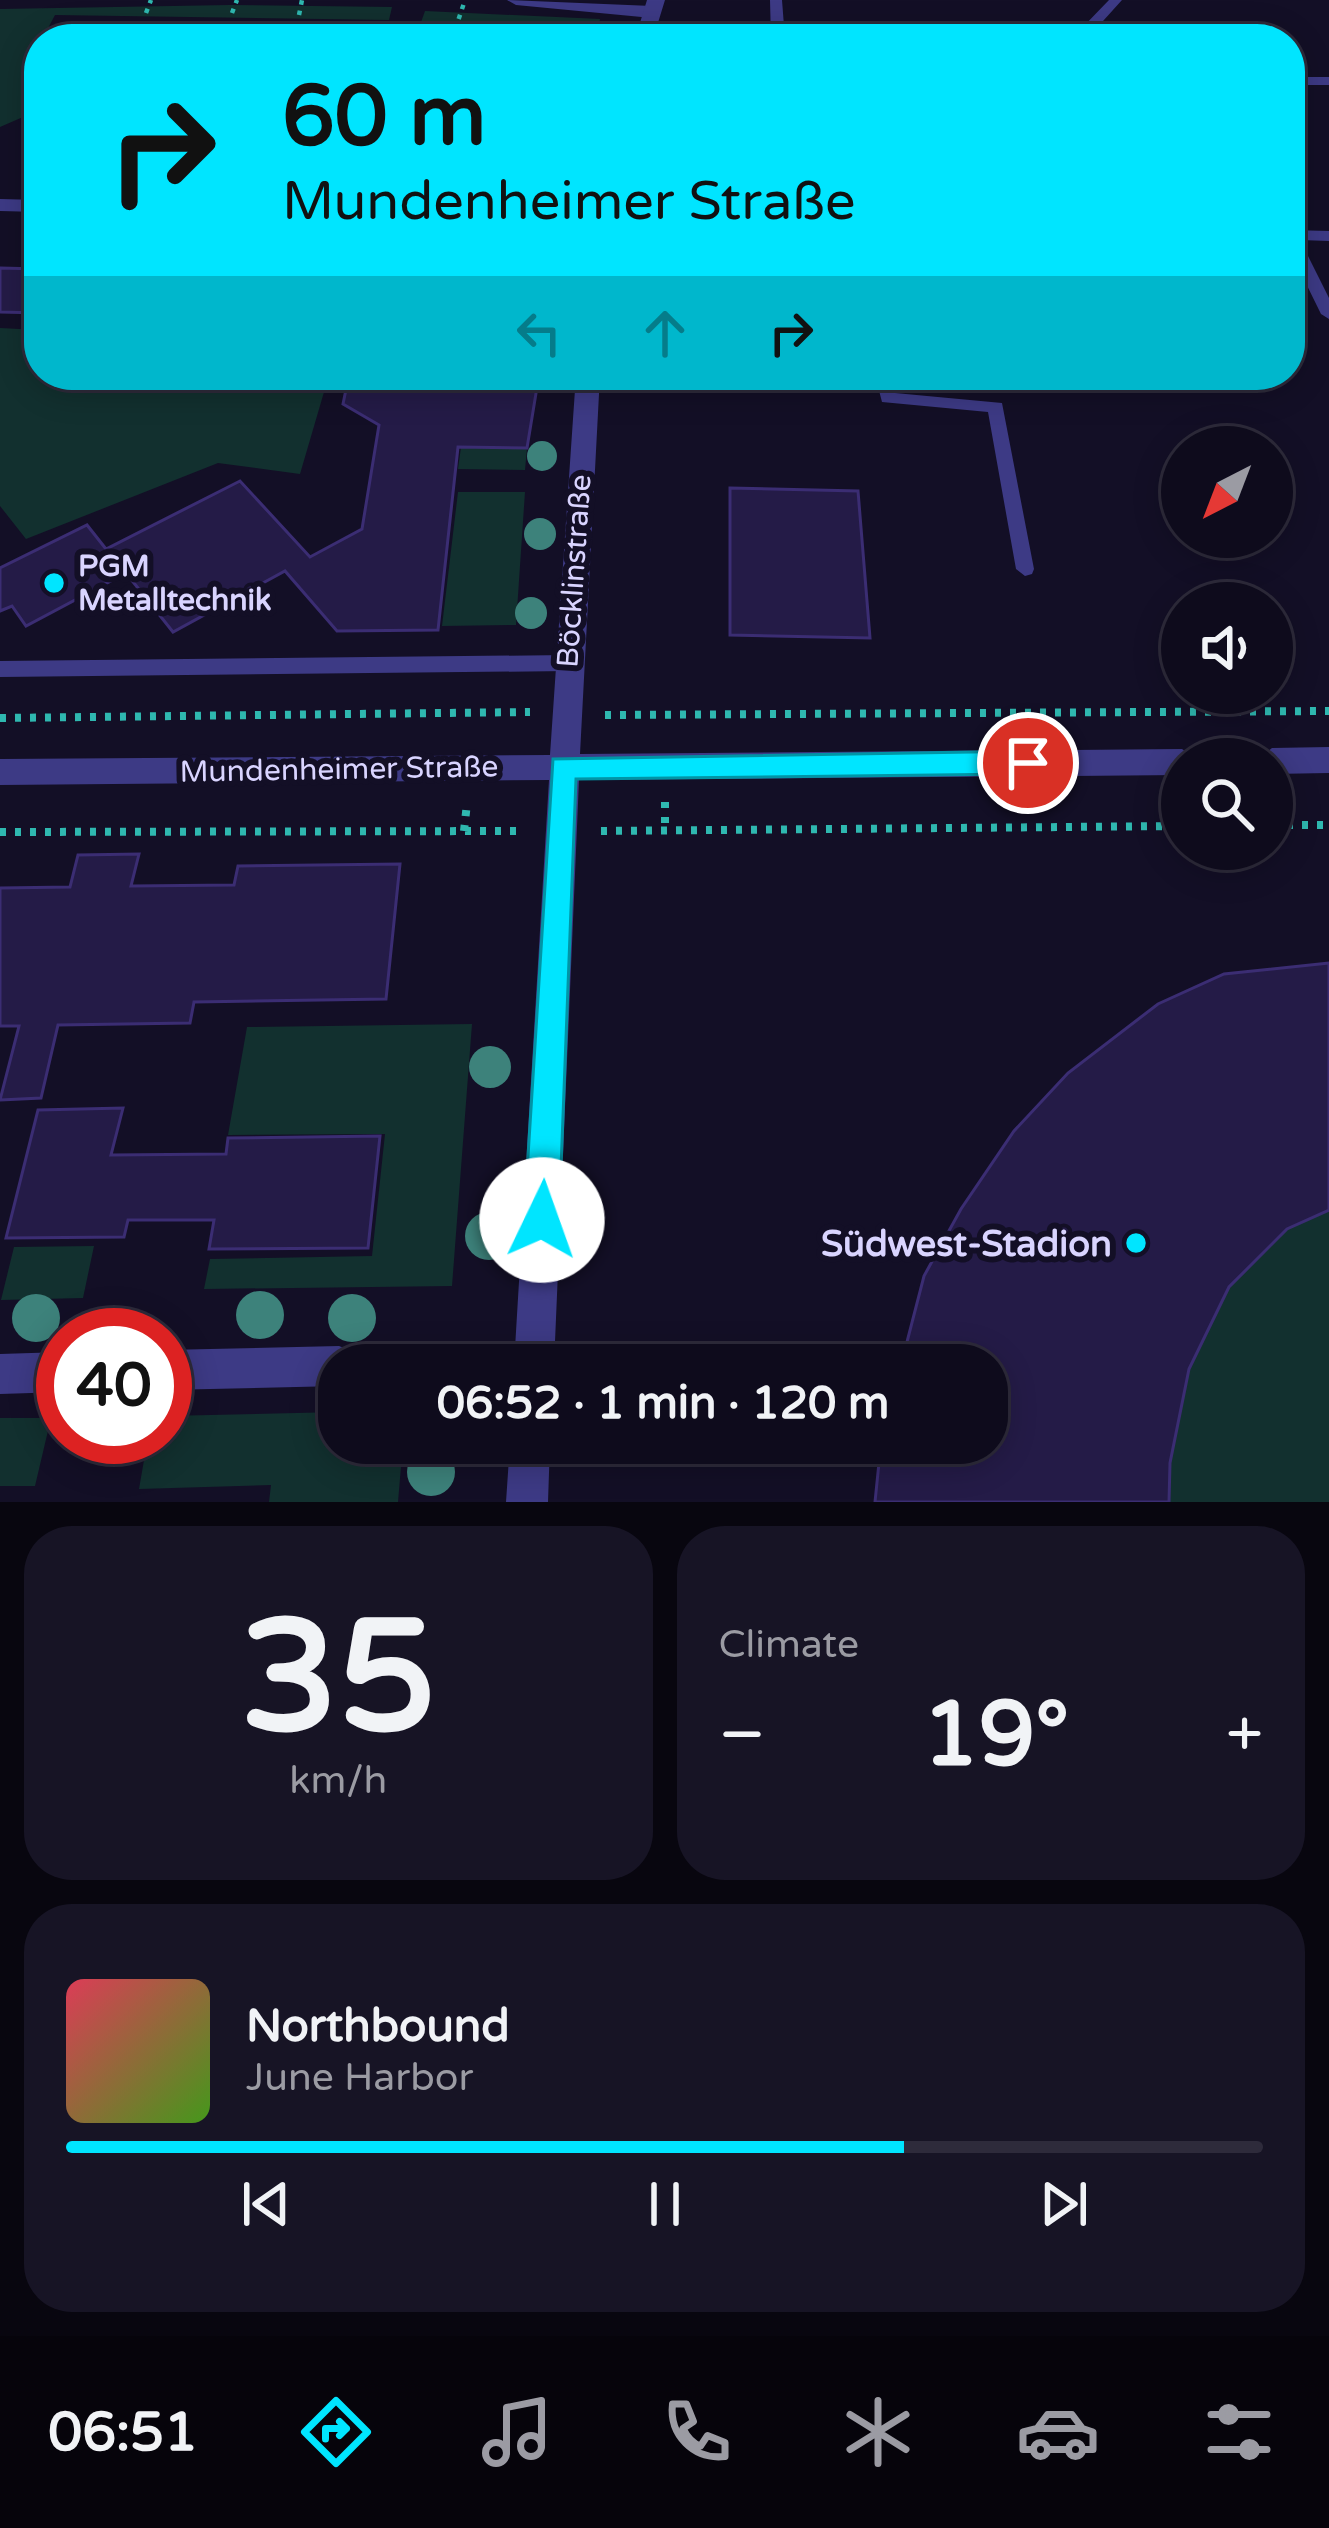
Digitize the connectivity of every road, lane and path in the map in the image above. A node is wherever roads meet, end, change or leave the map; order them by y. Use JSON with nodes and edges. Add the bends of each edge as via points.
{"nodes":[{"id":1,"x":151,"y":0,"type":"edge"},
{"id":2,"x":237,"y":0,"type":"edge"},
{"id":3,"x":302,"y":0,"type":"edge"},
{"id":4,"x":516,"y":0,"type":"edge"},
{"id":5,"x":1116,"y":0,"type":"edge"},
{"id":6,"x":654,"y":6,"type":"edge"},
{"id":7,"x":146,"y":13,"type":"dead end"},
{"id":8,"x":232,"y":13,"type":"dead end"},
{"id":9,"x":299,"y":15,"type":"dead end"},
{"id":10,"x":1093,"y":24,"type":"edge"},
{"id":11,"x":1305,"y":265,"type":"edge"},
{"id":12,"x":1329,"y":314,"type":"edge"},
{"id":13,"x":587,"y":390,"type":"edge"},
{"id":14,"x":886,"y":390,"type":"edge"},
{"id":15,"x":1025,"y":569,"type":"dead end"},
{"id":16,"x":568,"y":664,"type":"junction"},
{"id":17,"x":0,"y":669,"type":"edge"},
{"id":18,"x":1329,"y":711,"type":"edge"},
{"id":19,"x":565,"y":714,"type":"junction"},
{"id":20,"x":0,"y":718,"type":"edge"},
{"id":21,"x":1329,"y":760,"type":"edge"},
{"id":22,"x":1293,"y":761,"type":"edge"},
{"id":23,"x":1161,"y":762,"type":"edge"},
{"id":24,"x":562,"y":767,"type":"junction"},
{"id":25,"x":0,"y":772,"type":"edge"},
{"id":26,"x":1329,"y":825,"type":"edge"},
{"id":27,"x":1293,"y":826,"type":"edge"},
{"id":28,"x":535,"y":1344,"type":"edge"},
{"id":29,"x":318,"y":1366,"type":"edge"},
{"id":30,"x":192,"y":1369,"type":"edge"},
{"id":31,"x":36,"y":1373,"type":"edge"},
{"id":32,"x":0,"y":1374,"type":"edge"},
{"id":33,"x":529,"y":1464,"type":"edge"},
{"id":34,"x":527,"y":1502,"type":"edge"}],
"edges":[{"from":1,"to":7,"type":"path"},
{"from":2,"to":8,"type":"path"},
{"from":3,"to":9,"type":"path"},
{"from":4,"to":6,"type":"street"},
{"from":5,"to":10,"type":"lane"},
{"from":11,"to":12,"type":"lane"},
{"from":13,"to":16,"type":"street","name":"Böcklinstraße"},
{"from":14,"to":15,"type":"lane","via":[[888,398],[996,406]]},
{"from":16,"to":17,"type":"lane"},
{"from":16,"to":19,"type":"street","name":"Böcklinstraße"},
{"from":18,"to":19,"type":"path"},
{"from":19,"to":20,"type":"path"},
{"from":19,"to":24,"type":"street","name":"Böcklinstraße"},
{"from":21,"to":22,"type":"street"},
{"from":23,"to":24,"type":"street","name":"Mundenheimer Straße"},
{"from":24,"to":25,"type":"street","name":"Mundenheimer Straße"},
{"from":24,"to":28,"type":"street","name":"Böcklinstraße"},
{"from":26,"to":27,"type":"path"},
{"from":29,"to":30,"type":"street"},
{"from":31,"to":32,"type":"street"},
{"from":33,"to":34,"type":"street"}]}
